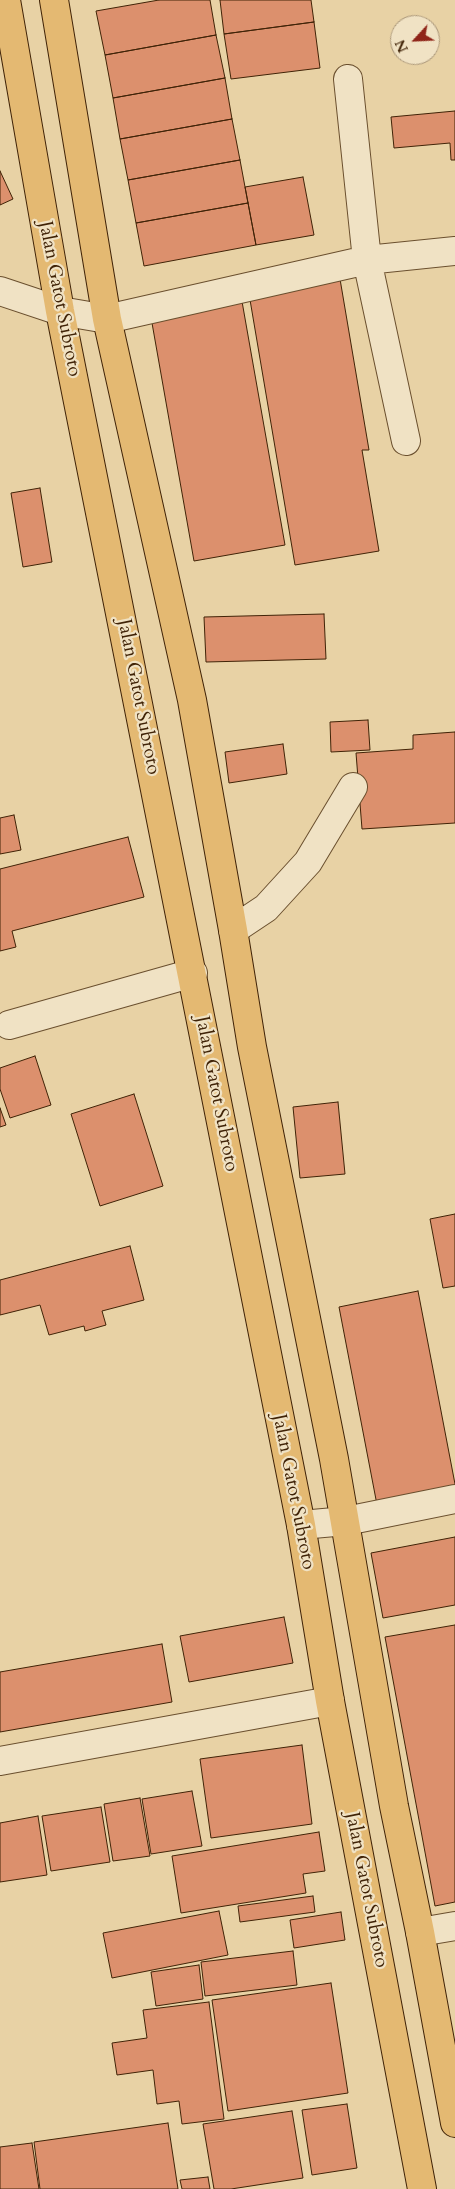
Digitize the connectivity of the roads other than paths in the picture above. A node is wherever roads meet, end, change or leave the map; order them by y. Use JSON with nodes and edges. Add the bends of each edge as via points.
{"nodes":[{"id":1,"x":6,"y":0,"type":"edge"},
{"id":2,"x":54,"y":0,"type":"edge"},
{"id":3,"x":348,"y":79,"type":"dead end"},
{"id":4,"x":455,"y":250,"type":"edge"},
{"id":5,"x":367,"y":260,"type":"junction"},
{"id":6,"x":0,"y":291,"type":"edge"},
{"id":7,"x":60,"y":311,"type":"junction"},
{"id":8,"x":107,"y":319,"type":"junction"},
{"id":9,"x":406,"y":441,"type":"dead end"},
{"id":10,"x":353,"y":786,"type":"dead end"},
{"id":11,"x":233,"y":930,"type":"junction"},
{"id":12,"x":193,"y":973,"type":"junction"},
{"id":13,"x":9,"y":1025,"type":"dead end"},
{"id":14,"x":455,"y":1499,"type":"edge"},
{"id":15,"x":346,"y":1521,"type":"junction"},
{"id":16,"x":301,"y":1525,"type":"junction"},
{"id":17,"x":330,"y":1701,"type":"junction"},
{"id":18,"x":0,"y":1761,"type":"edge"},
{"id":19,"x":455,"y":1926,"type":"edge"},
{"id":20,"x":420,"y":1932,"type":"junction"},
{"id":21,"x":455,"y":2123,"type":"edge"},
{"id":22,"x":422,"y":2189,"type":"edge"}],
"edges":[{"from":1,"to":7,"type":"main road","name":"Jalan Gatot Subroto"},
{"from":2,"to":8,"type":"main road"},
{"from":3,"to":5,"type":"street"},
{"from":4,"to":5,"type":"street"},
{"from":5,"to":8,"type":"street"},
{"from":5,"to":9,"type":"street"},
{"from":6,"to":7,"type":"street"},
{"from":7,"to":8,"type":"street"},
{"from":7,"to":12,"type":"main road","name":"Jalan Gatot Subroto"},
{"from":8,"to":11,"type":"main road","via":[[192,700]]},
{"from":10,"to":11,"type":"street","via":[[308,862],[266,908]]},
{"from":11,"to":15,"type":"main road","via":[[252,1047]]},
{"from":12,"to":13,"type":"street"},
{"from":12,"to":16,"type":"main road","name":"Jalan Gatot Subroto"},
{"from":14,"to":15,"type":"street"},
{"from":15,"to":16,"type":"street"},
{"from":15,"to":20,"type":"main road","via":[[394,1806]]},
{"from":16,"to":17,"type":"main road","name":"Jalan Gatot Subroto"},
{"from":17,"to":18,"type":"street"},
{"from":17,"to":22,"type":"main road","name":"Jalan Gatot Subroto"},
{"from":19,"to":20,"type":"street"},
{"from":20,"to":21,"type":"main road"}]}
